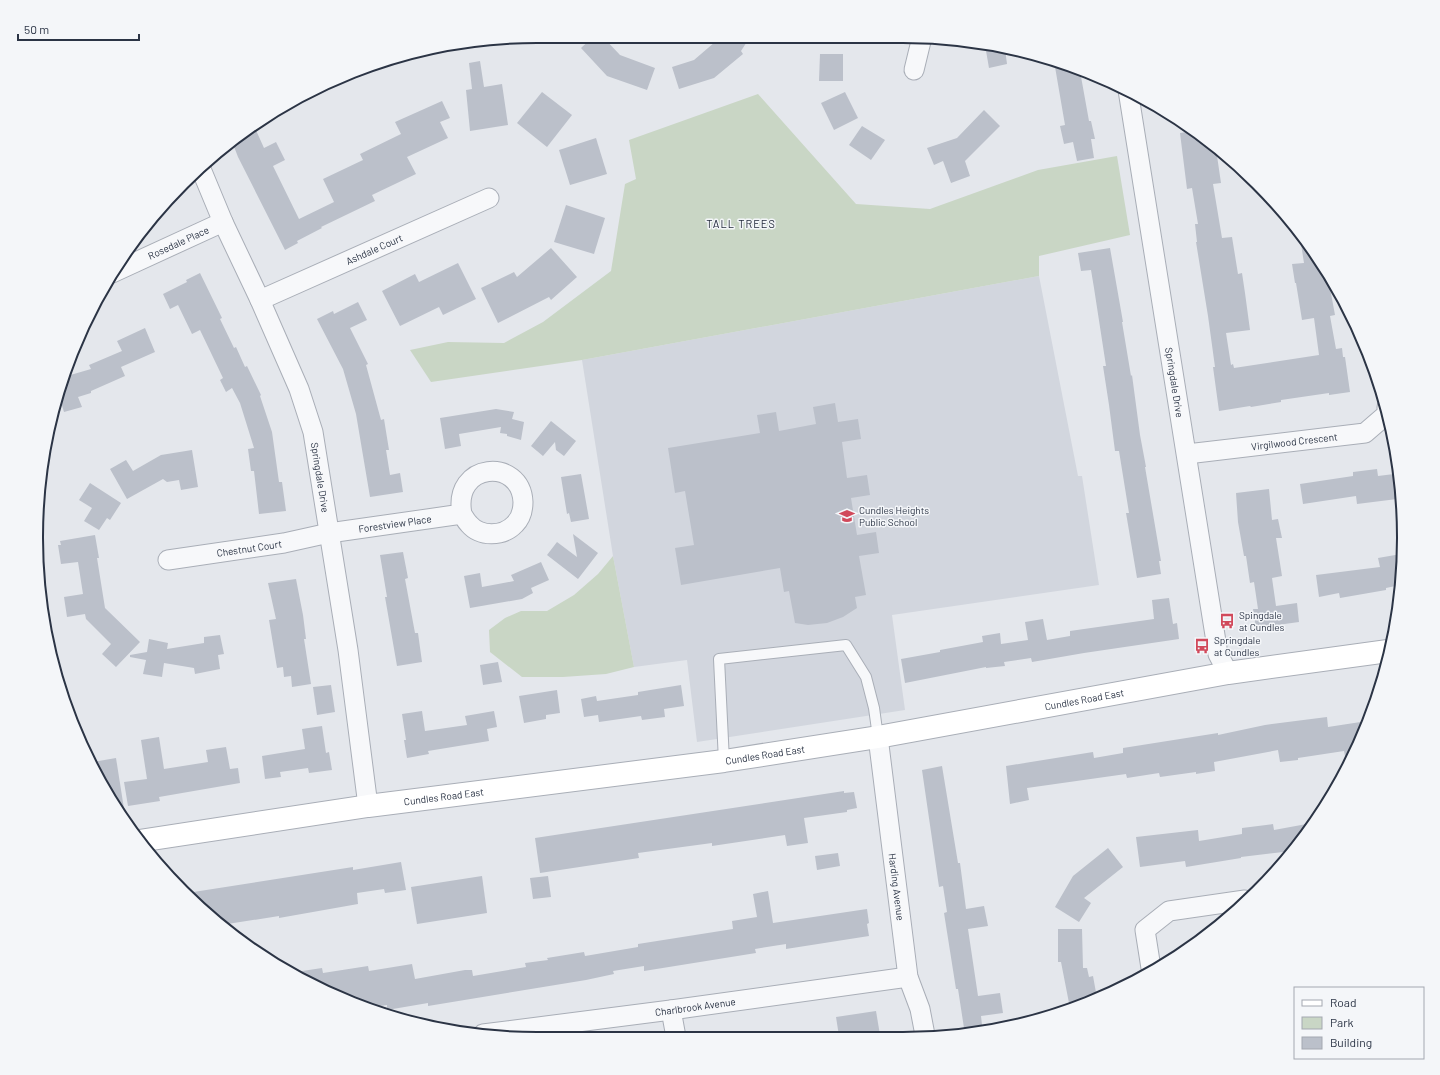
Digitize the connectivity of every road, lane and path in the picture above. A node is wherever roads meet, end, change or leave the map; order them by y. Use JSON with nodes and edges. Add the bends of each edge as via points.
{"nodes":[{"id":1,"x":920,"y":44,"type":"edge"},
{"id":2,"x":914,"y":70,"type":"dead end"},
{"id":3,"x":1129,"y":98,"type":"edge"},
{"id":4,"x":203,"y":174,"type":"edge"},
{"id":5,"x":488,"y":198,"type":"dead end"},
{"id":6,"x":223,"y":222,"type":"junction"},
{"id":7,"x":123,"y":268,"type":"edge"},
{"id":8,"x":260,"y":300,"type":"junction"},
{"id":9,"x":1382,"y":418,"type":"edge"},
{"id":10,"x":1187,"y":454,"type":"junction"},
{"id":11,"x":462,"y":514,"type":"dead end"},
{"id":12,"x":328,"y":533,"type":"junction"},
{"id":13,"x":168,"y":560,"type":"dead end"},
{"id":14,"x":1383,"y":652,"type":"edge"},
{"id":15,"x":1228,"y":673,"type":"junction"},
{"id":16,"x":878,"y":737,"type":"junction"},
{"id":17,"x":724,"y":761,"type":"junction"},
{"id":18,"x":368,"y":806,"type":"junction"},
{"id":19,"x":146,"y":840,"type":"edge"},
{"id":20,"x":1237,"y":901,"type":"edge"},
{"id":21,"x":1151,"y":966,"type":"edge"},
{"id":22,"x":908,"y":977,"type":"junction"},
{"id":23,"x":671,"y":1010,"type":"junction"},
{"id":24,"x":506,"y":1031,"type":"edge"},
{"id":25,"x":925,"y":1031,"type":"edge"},
{"id":26,"x":675,"y":1032,"type":"edge"}],
"edges":[{"from":1,"to":2,"type":"street"},
{"from":3,"to":10,"type":"street","name":"Springdale Drive"},
{"from":4,"to":6,"type":"street","name":"Springdale Drive"},
{"from":5,"to":8,"type":"street","name":"Ashdale Court"},
{"from":6,"to":7,"type":"street","name":"Rosedale Place"},
{"from":6,"to":8,"type":"street","name":"Springdale Drive"},
{"from":8,"to":12,"type":"street","name":"Springdale Drive","via":[[308,413]]},
{"from":9,"to":10,"type":"street","name":"Virgilwood Crescent","via":[[1365,433]]},
{"from":10,"to":15,"type":"street","name":"Springdale Drive","via":[[1218,654]]},
{"from":11,"to":12,"type":"street","name":"Forestview Place"},
{"from":12,"to":13,"type":"street","name":"Chestnut Court","via":[[284,543]]},
{"from":12,"to":18,"type":"street","name":"Springdale Drive","via":[[348,650]]},
{"from":14,"to":15,"type":"main road","name":"Cundles Road East"},
{"from":15,"to":16,"type":"main road","name":"Cundles Road East"},
{"from":16,"to":17,"type":"main road","name":"Cundles Road East"},
{"from":16,"to":17,"type":"lane","via":[[866,677],[846,645],[719,659]]},
{"from":16,"to":22,"type":"street","name":"Harding Avenue"},
{"from":17,"to":18,"type":"main road","name":"Cundles Road East"},
{"from":18,"to":19,"type":"main road","name":"Cundles Road East"},
{"from":20,"to":21,"type":"street","via":[[1169,911],[1145,930]]},
{"from":22,"to":23,"type":"street","name":"Charlbrook Avenue"},
{"from":22,"to":25,"type":"street","name":"Harding Avenue"},
{"from":23,"to":24,"type":"street","name":"Charlbrook Avenue"},
{"from":23,"to":26,"type":"street"}]}
